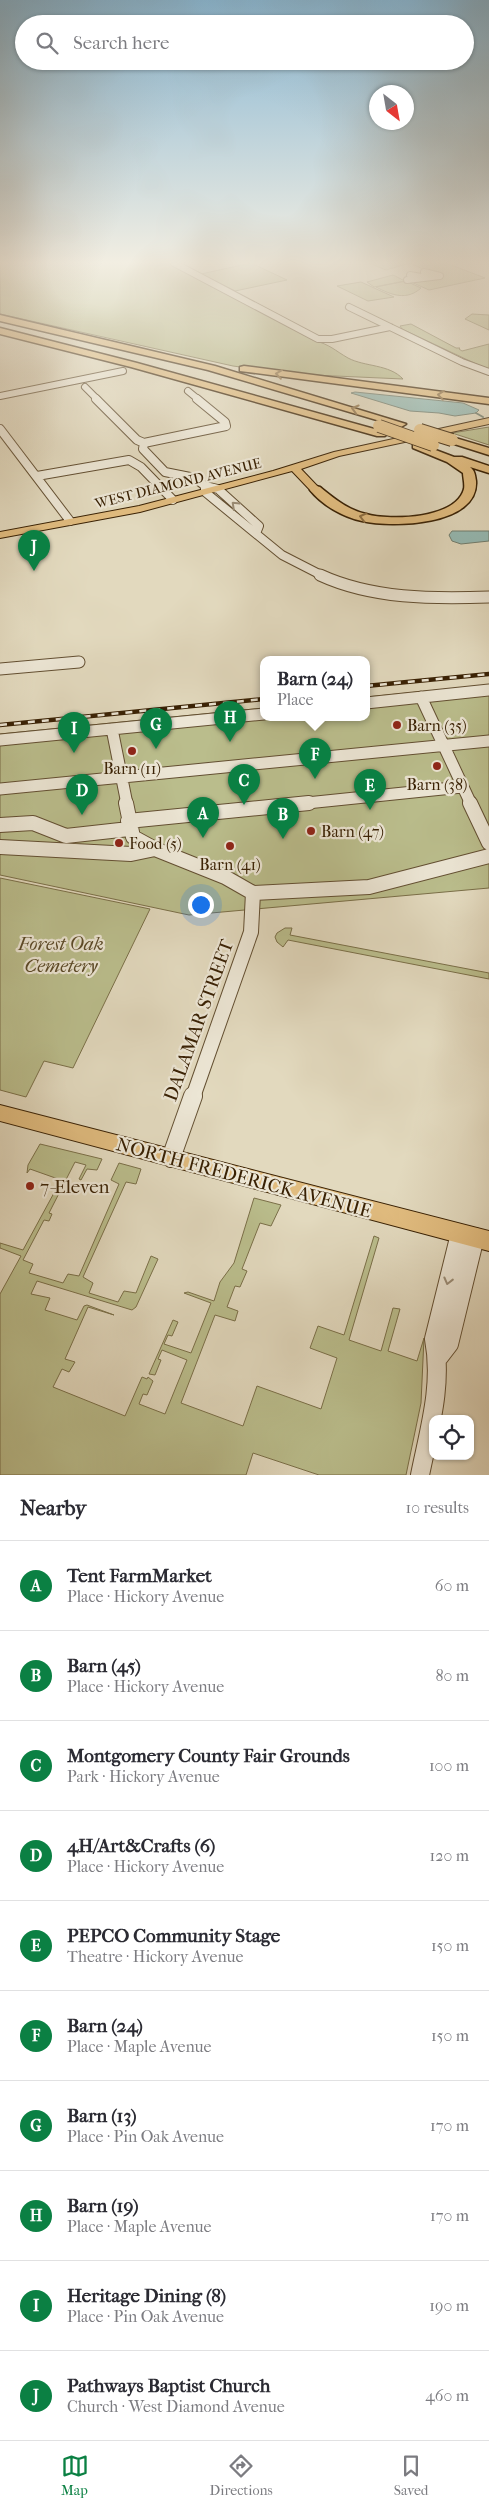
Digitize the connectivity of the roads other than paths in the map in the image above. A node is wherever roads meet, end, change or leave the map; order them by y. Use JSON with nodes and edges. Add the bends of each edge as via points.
{"nodes":[{"id":1,"x":3,"y":332,"type":"edge"},
{"id":2,"x":25,"y":332,"type":"edge"},
{"id":3,"x":59,"y":332,"type":"edge"},
{"id":4,"x":305,"y":332,"type":"edge"},
{"id":5,"x":368,"y":332,"type":"edge"},
{"id":6,"x":400,"y":332,"type":"edge"},
{"id":7,"x":99,"y":349,"type":"junction"},
{"id":8,"x":165,"y":357,"type":"junction"},
{"id":9,"x":123,"y":371,"type":"dead end"},
{"id":10,"x":489,"y":372,"type":"edge"},
{"id":11,"x":85,"y":387,"type":"dead end"},
{"id":12,"x":188,"y":391,"type":"dead end"},
{"id":13,"x":0,"y":396,"type":"edge"},
{"id":14,"x":489,"y":401,"type":"edge"},
{"id":15,"x":298,"y":411,"type":"junction"},
{"id":16,"x":489,"y":421,"type":"edge"},
{"id":17,"x":0,"y":429,"type":"edge"},
{"id":18,"x":380,"y":430,"type":"junction"},
{"id":19,"x":4,"y":439,"type":"edge"},
{"id":20,"x":144,"y":443,"type":"junction"},
{"id":21,"x":414,"y":445,"type":"junction"},
{"id":22,"x":433,"y":445,"type":"joint"},
{"id":23,"x":489,"y":452,"type":"edge"},
{"id":24,"x":489,"y":464,"type":"edge"},
{"id":25,"x":292,"y":467,"type":"junction"},
{"id":26,"x":489,"y":470,"type":"edge"},
{"id":27,"x":37,"y":476,"type":"junction"},
{"id":28,"x":205,"y":489,"type":"junction"},
{"id":29,"x":218,"y":489,"type":"junction"},
{"id":30,"x":316,"y":490,"type":"joint"},
{"id":31,"x":170,"y":498,"type":"junction"},
{"id":32,"x":70,"y":521,"type":"junction"},
{"id":33,"x":257,"y":531,"type":"junction"},
{"id":34,"x":0,"y":535,"type":"edge"},
{"id":35,"x":489,"y":597,"type":"edge"},
{"id":36,"x":80,"y":662,"type":"dead end"},
{"id":37,"x":0,"y":669,"type":"edge"},
{"id":38,"x":489,"y":690,"type":"edge"},
{"id":39,"x":420,"y":697,"type":"junction"},
{"id":40,"x":370,"y":703,"type":"edge"},
{"id":41,"x":260,"y":714,"type":"edge"},
{"id":42,"x":112,"y":729,"type":"junction"},
{"id":43,"x":0,"y":740,"type":"edge"},
{"id":44,"x":489,"y":741,"type":"edge"},
{"id":45,"x":443,"y":745,"type":"junction"},
{"id":46,"x":120,"y":777,"type":"junction"},
{"id":47,"x":462,"y":787,"type":"junction"},
{"id":48,"x":0,"y":789,"type":"edge"},
{"id":49,"x":129,"y":825,"type":"junction"},
{"id":50,"x":0,"y":826,"type":"edge"},
{"id":51,"x":489,"y":843,"type":"edge"},
{"id":52,"x":0,"y":847,"type":"edge"},
{"id":53,"x":155,"y":849,"type":"junction"},
{"id":54,"x":489,"y":856,"type":"edge"},
{"id":55,"x":253,"y":894,"type":"junction"},
{"id":56,"x":0,"y":1113,"type":"edge"},
{"id":57,"x":171,"y":1158,"type":"junction"},
{"id":58,"x":475,"y":1237,"type":"edge"},
{"id":59,"x":420,"y":1475,"type":"edge"}],
"edges":[{"from":1,"to":15,"type":"highway"},
{"from":2,"to":7,"type":"highway"},
{"from":3,"to":8,"type":"highway"},
{"from":4,"to":5,"type":"street","via":[[318,339],[332,340]]},
{"from":6,"to":10,"type":"street"},
{"from":7,"to":15,"type":"highway"},
{"from":7,"to":18,"type":"highway","via":[[197,374]]},
{"from":14,"to":8,"type":"highway","one_way":true},
{"from":23,"to":8,"type":"highway","one_way":true,"bridge":true},
{"from":9,"to":13,"type":"street"},
{"from":11,"to":20,"type":"street","name":"WEST DIAMOND AVENUE","via":[[137,440]]},
{"from":12,"to":20,"type":"street","via":[[226,426]]},
{"from":15,"to":18,"type":"highway"},
{"from":16,"to":25,"type":"main road","name":"WEST DIAMOND AVENUE"},
{"from":17,"to":19,"type":"street"},
{"from":18,"to":21,"type":"highway"},
{"from":18,"to":22,"type":"highway","bridge":true},
{"from":19,"to":27,"type":"street"},
{"from":20,"to":28,"type":"street","name":"WEST DIAMOND AVENUE","via":[[145,452],[163,471],[195,478]]},
{"from":21,"to":26,"type":"highway"},
{"from":21,"to":30,"type":"highway","one_way":true,"via":[[448,459],[468,472],[478,490],[470,506],[438,519],[391,522],[346,512],[325,500]]},
{"from":22,"to":24,"type":"highway"},
{"from":25,"to":28,"type":"main road","name":"WEST DIAMOND AVENUE","via":[[270,469]]},
{"from":25,"to":29,"type":"main road","name":"WEST DIAMOND AVENUE"},
{"from":25,"to":30,"type":"main road"},
{"from":27,"to":31,"type":"street","via":[[125,460],[137,464]]},
{"from":27,"to":32,"type":"street"},
{"from":28,"to":29,"type":"main road","name":"WEST DIAMOND AVENUE"},
{"from":28,"to":31,"type":"main road","name":"WEST DIAMOND AVENUE"},
{"from":28,"to":33,"type":"street","via":[[249,529]]},
{"from":33,"to":29,"type":"street","one_way":true,"via":[[259,526]]},
{"from":31,"to":32,"type":"main road","name":"WEST DIAMOND AVENUE","via":[[84,521]]},
{"from":32,"to":34,"type":"main road","name":"WEST DIAMOND AVENUE"},
{"from":33,"to":35,"type":"street","via":[[291,560],[354,586],[405,596]]},
{"from":36,"to":37,"type":"street"},
{"from":38,"to":39,"type":"street"},
{"from":39,"to":40,"type":"street"},
{"from":39,"to":45,"type":"street"},
{"from":41,"to":42,"type":"street"},
{"from":42,"to":43,"type":"street"},
{"from":42,"to":46,"type":"street"},
{"from":44,"to":45,"type":"street"},
{"from":45,"to":46,"type":"street"},
{"from":45,"to":47,"type":"street"},
{"from":46,"to":48,"type":"street"},
{"from":46,"to":49,"type":"street"},
{"from":47,"to":49,"type":"street"},
{"from":47,"to":51,"type":"street"},
{"from":49,"to":50,"type":"street","via":[[66,836],[33,824]]},
{"from":49,"to":53,"type":"street","via":[[136,840]]},
{"from":52,"to":53,"type":"street","via":[[132,854]]},
{"from":53,"to":55,"type":"street","via":[[225,876]]},
{"from":54,"to":55,"type":"street","via":[[369,886]]},
{"from":55,"to":57,"type":"street","name":"DALAMAR STREET","via":[[252,932]]},
{"from":56,"to":57,"type":"main road","name":"NORTH FREDERICK AVENUE"},
{"from":57,"to":58,"type":"main road","name":"NORTH FREDERICK AVENUE"},
{"from":58,"to":59,"type":"street","via":[[449,1344],[439,1356]]}]}
